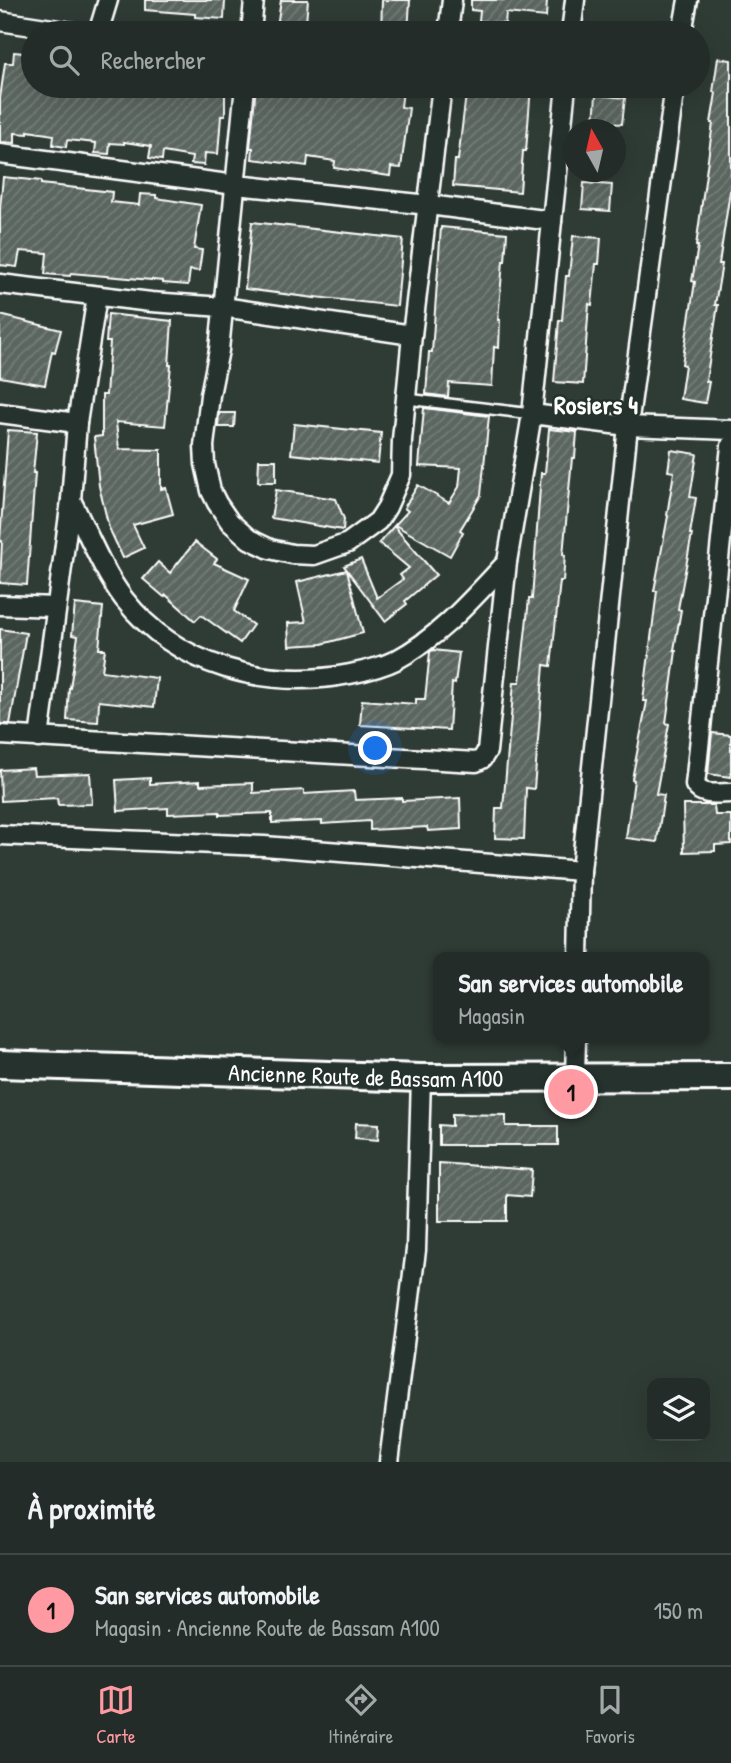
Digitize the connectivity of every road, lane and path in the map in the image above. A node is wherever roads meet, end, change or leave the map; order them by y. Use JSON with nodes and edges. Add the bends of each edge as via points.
{"nodes":[{"id":1,"x":108,"y":0,"type":"edge"},
{"id":2,"x":254,"y":0,"type":"edge"},
{"id":3,"x":452,"y":0,"type":"edge"},
{"id":4,"x":576,"y":0,"type":"edge"},
{"id":5,"x":688,"y":0,"type":"edge"},
{"id":6,"x":0,"y":21,"type":"edge"},
{"id":7,"x":102,"y":21,"type":"edge"},
{"id":8,"x":252,"y":21,"type":"edge"},
{"id":9,"x":449,"y":21,"type":"edge"},
{"id":10,"x":573,"y":21,"type":"edge"},
{"id":11,"x":684,"y":21,"type":"edge"},
{"id":12,"x":21,"y":24,"type":"edge"},
{"id":13,"x":244,"y":98,"type":"edge"},
{"id":14,"x":441,"y":98,"type":"edge"},
{"id":15,"x":565,"y":98,"type":"edge"},
{"id":16,"x":673,"y":98,"type":"edge"},
{"id":17,"x":0,"y":154,"type":"edge"},
{"id":18,"x":236,"y":185,"type":"junction"},
{"id":19,"x":429,"y":205,"type":"junction"},
{"id":20,"x":552,"y":221,"type":"junction"},
{"id":21,"x":0,"y":284,"type":"edge"},
{"id":22,"x":97,"y":296,"type":"junction"},
{"id":23,"x":223,"y":307,"type":"junction"},
{"id":24,"x":412,"y":334,"type":"junction"},
{"id":25,"x":407,"y":399,"type":"junction"},
{"id":26,"x":0,"y":413,"type":"edge"},
{"id":27,"x":532,"y":414,"type":"junction"},
{"id":28,"x":77,"y":423,"type":"junction"},
{"id":29,"x":628,"y":426,"type":"junction"},
{"id":30,"x":731,"y":430,"type":"edge"},
{"id":31,"x":731,"y":446,"type":"edge"},
{"id":32,"x":71,"y":500,"type":"junction"},
{"id":33,"x":508,"y":562,"type":"junction"},
{"id":34,"x":0,"y":605,"type":"edge"},
{"id":35,"x":56,"y":607,"type":"junction"},
{"id":36,"x":0,"y":735,"type":"edge"},
{"id":37,"x":39,"y":737,"type":"junction"},
{"id":38,"x":731,"y":793,"type":"edge"},
{"id":39,"x":0,"y":835,"type":"edge"},
{"id":40,"x":581,"y":871,"type":"junction"},
{"id":41,"x":579,"y":952,"type":"edge"},
{"id":42,"x":576,"y":1043,"type":"edge"},
{"id":43,"x":0,"y":1064,"type":"edge"},
{"id":44,"x":731,"y":1077,"type":"edge"},
{"id":45,"x":421,"y":1078,"type":"junction"},
{"id":46,"x":575,"y":1078,"type":"junction"},
{"id":47,"x":389,"y":1462,"type":"edge"}],
"edges":[{"from":1,"to":7,"type":"street"},
{"from":2,"to":8,"type":"street"},
{"from":3,"to":9,"type":"street"},
{"from":4,"to":10,"type":"street"},
{"from":5,"to":11,"type":"street"},
{"from":6,"to":12,"type":"street"},
{"from":13,"to":18,"type":"street"},
{"from":14,"to":19,"type":"street"},
{"from":15,"to":20,"type":"street"},
{"from":16,"to":29,"type":"street"},
{"from":17,"to":18,"type":"street"},
{"from":18,"to":19,"type":"street"},
{"from":18,"to":23,"type":"street"},
{"from":19,"to":20,"type":"street"},
{"from":19,"to":24,"type":"street"},
{"from":20,"to":27,"type":"street"},
{"from":21,"to":22,"type":"street"},
{"from":22,"to":23,"type":"street"},
{"from":22,"to":28,"type":"street"},
{"from":23,"to":24,"type":"street"},
{"from":23,"to":25,"type":"street","via":[[205,464],[217,503],[248,539],[270,549],[314,555],[348,543],[378,521],[401,475]]},
{"from":24,"to":25,"type":"street"},
{"from":25,"to":27,"type":"lane"},
{"from":26,"to":28,"type":"street"},
{"from":27,"to":29,"type":"street"},
{"from":27,"to":33,"type":"street"},
{"from":28,"to":32,"type":"street"},
{"from":29,"to":30,"type":"street"},
{"from":29,"to":40,"type":"street"},
{"from":31,"to":38,"type":"street","via":[[695,785],[704,793]]},
{"from":32,"to":33,"type":"street","via":[[110,576],[137,614],[185,652],[220,667],[274,678],[331,678],[394,661],[445,626]]},
{"from":32,"to":35,"type":"street"},
{"from":33,"to":37,"type":"street","via":[[487,751],[476,762]]},
{"from":34,"to":35,"type":"street"},
{"from":35,"to":37,"type":"street"},
{"from":36,"to":37,"type":"street"},
{"from":39,"to":40,"type":"street","via":[[264,846]]},
{"from":40,"to":41,"type":"street"},
{"from":42,"to":46,"type":"street"},
{"from":43,"to":45,"type":"main road","name":"Ancienne Route de Bassam A100"},
{"from":44,"to":46,"type":"main road","name":"Ancienne Route de Bassam A100"},
{"from":45,"to":46,"type":"main road","name":"Ancienne Route de Bassam A100"},
{"from":45,"to":47,"type":"street","via":[[416,1250]]}]}
